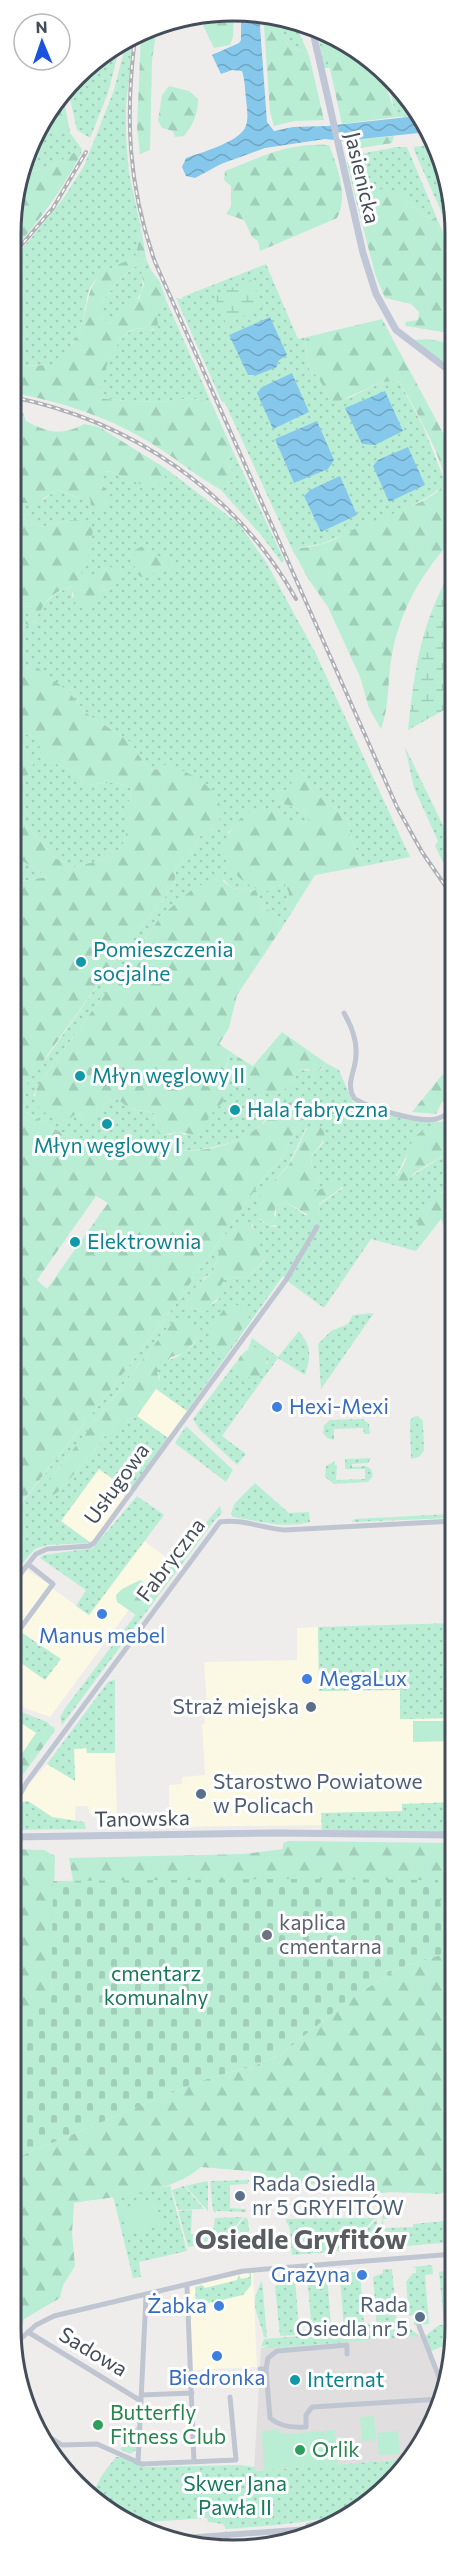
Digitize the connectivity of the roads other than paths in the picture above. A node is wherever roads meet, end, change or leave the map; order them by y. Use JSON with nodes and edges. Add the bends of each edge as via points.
{"nodes":[{"id":1,"x":314,"y":37,"type":"edge"},
{"id":2,"x":445,"y":367,"type":"edge"},
{"id":3,"x":344,"y":1013,"type":"dead end"},
{"id":4,"x":445,"y":1113,"type":"edge"},
{"id":5,"x":316,"y":1227,"type":"dead end"},
{"id":6,"x":445,"y":1521,"type":"edge"},
{"id":7,"x":28,"y":1564,"type":"junction"},
{"id":8,"x":21,"y":1573,"type":"edge"},
{"id":9,"x":21,"y":1627,"type":"edge"},
{"id":10,"x":21,"y":1792,"type":"edge"},
{"id":11,"x":445,"y":1835,"type":"edge"},
{"id":12,"x":21,"y":1837,"type":"edge"},
{"id":13,"x":445,"y":2255,"type":"edge"},
{"id":14,"x":187,"y":2286,"type":"junction"},
{"id":15,"x":146,"y":2296,"type":"junction"},
{"id":16,"x":419,"y":2326,"type":"dead end"},
{"id":17,"x":28,"y":2332,"type":"junction"},
{"id":18,"x":21,"y":2338,"type":"edge"},
{"id":19,"x":347,"y":2354,"type":"dead end"},
{"id":20,"x":439,"y":2378,"type":"edge"},
{"id":21,"x":192,"y":2393,"type":"junction"},
{"id":22,"x":231,"y":2397,"type":"dead end"},
{"id":23,"x":141,"y":2398,"type":"junction"},
{"id":24,"x":433,"y":2398,"type":"edge"},
{"id":25,"x":52,"y":2439,"type":"edge"},
{"id":26,"x":194,"y":2462,"type":"junction"},
{"id":27,"x":138,"y":2463,"type":"junction"},
{"id":28,"x":312,"y":2525,"type":"edge"},
{"id":29,"x":300,"y":2529,"type":"edge"},
{"id":30,"x":286,"y":2530,"type":"junction"},
{"id":31,"x":226,"y":2534,"type":"junction"},
{"id":32,"x":196,"y":2537,"type":"edge"},
{"id":33,"x":227,"y":2540,"type":"edge"}],
"edges":[{"from":1,"to":2,"type":"main road","name":"Jasienicka","via":[[367,269],[380,303],[396,330]]},
{"from":3,"to":4,"type":"street","via":[[357,1052],[350,1084],[354,1098],[426,1120]]},
{"from":5,"to":7,"type":"street","name":"Usługowa","via":[[286,1280],[94,1542],[89,1546],[42,1551]]},
{"from":6,"to":10,"type":"street","name":"Fabryczna","via":[[285,1530],[220,1522]]},
{"from":7,"to":8,"type":"street","name":"Usługowa"},
{"from":7,"to":9,"type":"street","via":[[53,1584]]},
{"from":11,"to":12,"type":"main road","name":"Tanowska"},
{"from":13,"to":14,"type":"street","via":[[255,2270]]},
{"from":14,"to":15,"type":"street"},
{"from":14,"to":21,"type":"street"},
{"from":15,"to":17,"type":"street","via":[[54,2316]]},
{"from":15,"to":23,"type":"street"},
{"from":16,"to":20,"type":"street"},
{"from":17,"to":18,"type":"street"},
{"from":17,"to":23,"type":"street","name":"Sadowa"},
{"from":19,"to":24,"type":"street","via":[[347,2345],[269,2355],[263,2369],[272,2421],[292,2428],[306,2427],[306,2415],[312,2407]]},
{"from":21,"to":23,"type":"street"},
{"from":21,"to":26,"type":"street"},
{"from":22,"to":26,"type":"street","via":[[236,2460]]},
{"from":23,"to":27,"type":"street"},
{"from":25,"to":27,"type":"street","via":[[62,2445],[97,2444]]},
{"from":26,"to":27,"type":"street"},
{"from":28,"to":30,"type":"street"},
{"from":29,"to":30,"type":"street"},
{"from":30,"to":31,"type":"street"},
{"from":31,"to":32,"type":"street"},
{"from":31,"to":33,"type":"street"}]}
